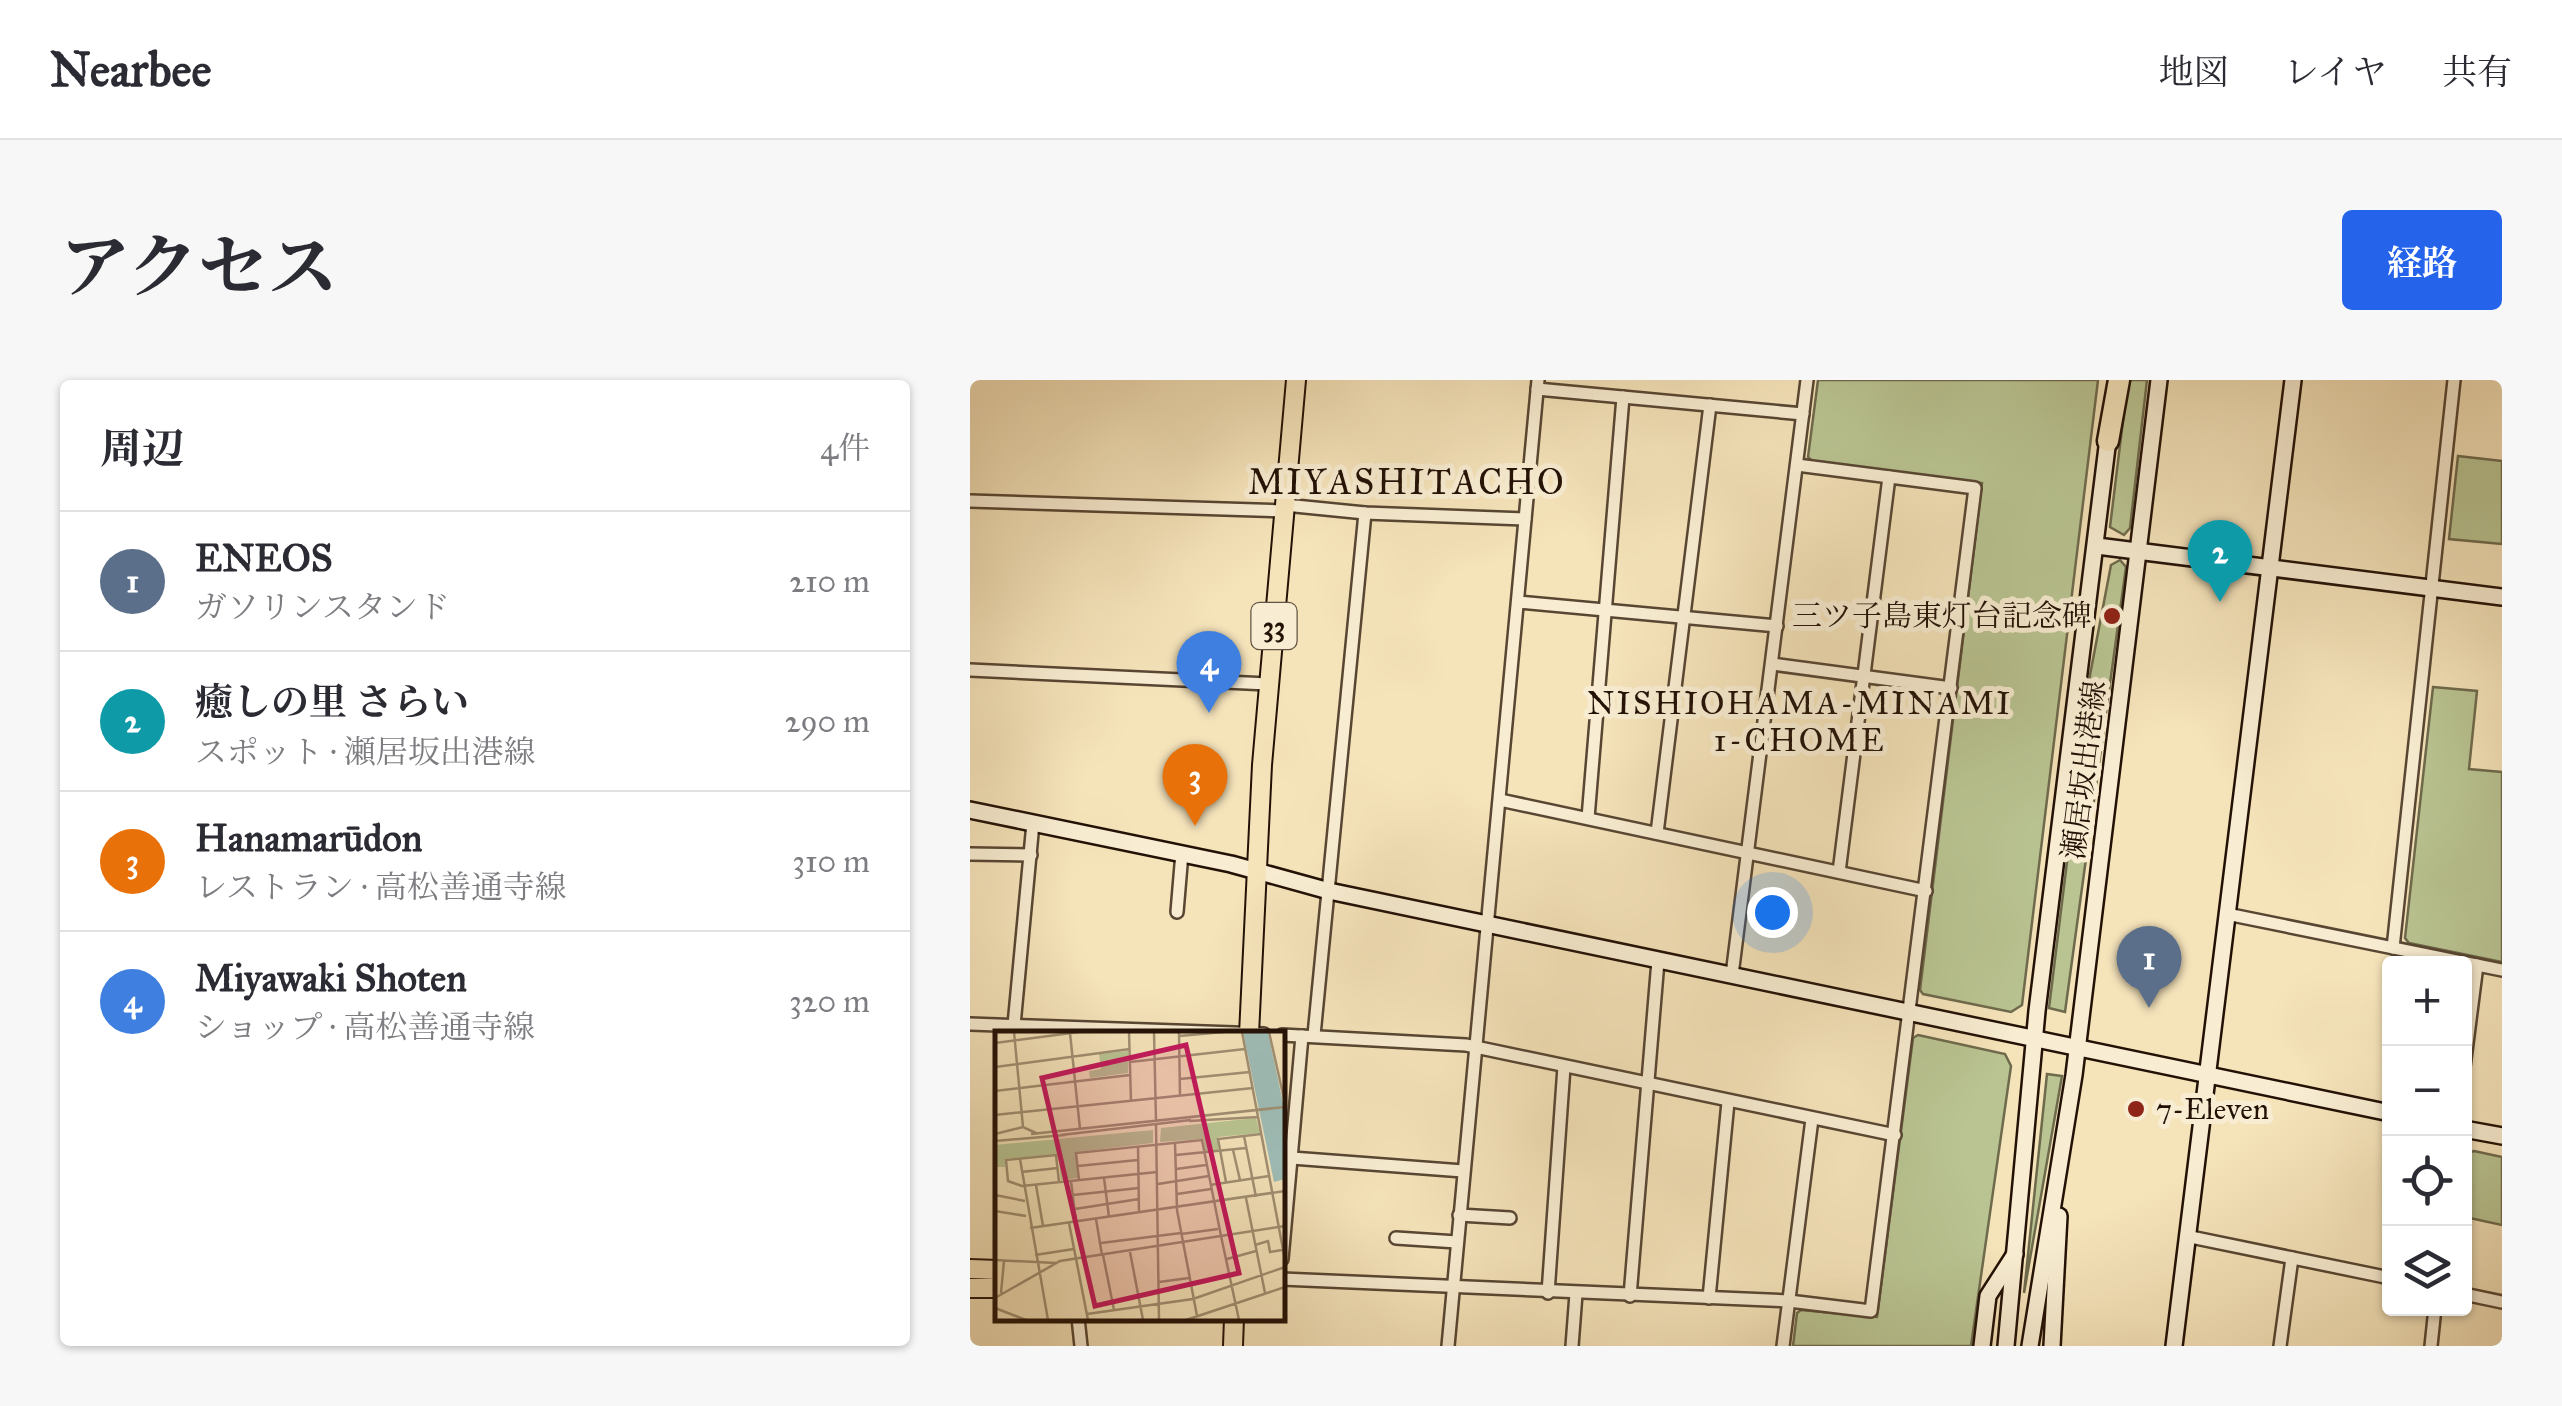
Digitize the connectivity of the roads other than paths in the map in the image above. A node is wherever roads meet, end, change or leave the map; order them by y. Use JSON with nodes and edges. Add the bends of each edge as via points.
{"nodes":[{"id":1,"x":1296,"y":380,"type":"edge"},
{"id":2,"x":1807,"y":380,"type":"edge"},
{"id":3,"x":2118,"y":380,"type":"edge"},
{"id":4,"x":2159,"y":380,"type":"edge"},
{"id":5,"x":2293,"y":380,"type":"edge"},
{"id":6,"x":2454,"y":380,"type":"edge"},
{"id":7,"x":1537,"y":384,"type":"edge"},
{"id":8,"x":1623,"y":397,"type":"junction"},
{"id":9,"x":1710,"y":405,"type":"junction"},
{"id":10,"x":1803,"y":414,"type":"junction"},
{"id":11,"x":2108,"y":442,"type":"joint"},
{"id":12,"x":1797,"y":465,"type":"junction"},
{"id":13,"x":1888,"y":477,"type":"junction"},
{"id":14,"x":970,"y":501,"type":"edge"},
{"id":15,"x":1285,"y":508,"type":"junction"},
{"id":16,"x":1365,"y":514,"type":"junction"},
{"id":17,"x":1526,"y":519,"type":"junction"},
{"id":18,"x":2097,"y":546,"type":"junction"},
{"id":19,"x":2139,"y":551,"type":"junction"},
{"id":20,"x":2270,"y":567,"type":"junction"},
{"id":21,"x":2432,"y":588,"type":"junction"},
{"id":22,"x":2502,"y":596,"type":"edge"},
{"id":23,"x":1518,"y":602,"type":"junction"},
{"id":24,"x":1606,"y":610,"type":"junction"},
{"id":25,"x":1684,"y":617,"type":"junction"},
{"id":26,"x":1777,"y":626,"type":"junction"},
{"id":27,"x":1772,"y":664,"type":"junction"},
{"id":28,"x":970,"y":670,"type":"edge"},
{"id":29,"x":1864,"y":676,"type":"junction"},
{"id":30,"x":1268,"y":684,"type":"junction"},
{"id":31,"x":1951,"y":688,"type":"junction"},
{"id":32,"x":1500,"y":800,"type":"junction"},
{"id":33,"x":970,"y":810,"type":"edge"},
{"id":34,"x":1588,"y":818,"type":"junction"},
{"id":35,"x":1033,"y":823,"type":"junction"},
{"id":36,"x":1657,"y":832,"type":"junction"},
{"id":37,"x":1749,"y":852,"type":"junction"},
{"id":38,"x":1182,"y":853,"type":"junction"},
{"id":39,"x":970,"y":854,"type":"edge"},
{"id":40,"x":1031,"y":855,"type":"junction"},
{"id":41,"x":1258,"y":872,"type":"junction"},
{"id":42,"x":1839,"y":872,"type":"junction"},
{"id":43,"x":1329,"y":891,"type":"junction"},
{"id":44,"x":1926,"y":891,"type":"junction"},
{"id":45,"x":1177,"y":912,"type":"dead end"},
{"id":46,"x":2227,"y":914,"type":"junction"},
{"id":47,"x":1487,"y":925,"type":"junction"},
{"id":48,"x":2393,"y":948,"type":"junction"},
{"id":49,"x":1658,"y":960,"type":"junction"},
{"id":50,"x":2477,"y":965,"type":"junction"},
{"id":51,"x":2502,"y":970,"type":"edge"},
{"id":52,"x":1732,"y":975,"type":"junction"},
{"id":53,"x":1912,"y":1013,"type":"junction"},
{"id":54,"x":970,"y":1024,"type":"edge"},
{"id":55,"x":1014,"y":1025,"type":"junction"},
{"id":56,"x":1190,"y":1031,"type":"edge"},
{"id":57,"x":1249,"y":1031,"type":"edge"},
{"id":58,"x":1285,"y":1035,"type":"edge"},
{"id":59,"x":1308,"y":1036,"type":"junction"},
{"id":60,"x":2034,"y":1039,"type":"junction"},
{"id":61,"x":2467,"y":1046,"type":"edge"},
{"id":62,"x":2077,"y":1047,"type":"junction"},
{"id":63,"x":1473,"y":1048,"type":"junction"},
{"id":64,"x":1564,"y":1067,"type":"junction"},
{"id":65,"x":2207,"y":1074,"type":"junction"},
{"id":66,"x":1645,"y":1084,"type":"junction"},
{"id":67,"x":1728,"y":1102,"type":"junction"},
{"id":68,"x":2382,"y":1111,"type":"edge"},
{"id":69,"x":1812,"y":1119,"type":"junction"},
{"id":70,"x":2472,"y":1130,"type":"edge"},
{"id":71,"x":1895,"y":1135,"type":"junction"},
{"id":72,"x":2502,"y":1136,"type":"edge"},
{"id":73,"x":1292,"y":1158,"type":"junction"},
{"id":74,"x":2060,"y":1162,"type":"junction"},
{"id":75,"x":1463,"y":1171,"type":"junction"},
{"id":76,"x":1459,"y":1216,"type":"junction"},
{"id":77,"x":1510,"y":1218,"type":"dead end"},
{"id":78,"x":1285,"y":1229,"type":"edge"},
{"id":79,"x":2186,"y":1236,"type":"junction"},
{"id":80,"x":1396,"y":1238,"type":"dead end"},
{"id":81,"x":1457,"y":1242,"type":"junction"},
{"id":82,"x":2015,"y":1254,"type":"junction"},
{"id":83,"x":2292,"y":1258,"type":"junction"},
{"id":84,"x":970,"y":1269,"type":"edge"},
{"id":85,"x":995,"y":1270,"type":"edge"},
{"id":86,"x":2382,"y":1276,"type":"edge"},
{"id":87,"x":1285,"y":1279,"type":"edge"},
{"id":88,"x":1452,"y":1289,"type":"junction"},
{"id":89,"x":1548,"y":1293,"type":"junction"},
{"id":90,"x":1576,"y":1294,"type":"junction"},
{"id":91,"x":1630,"y":1296,"type":"junction"},
{"id":92,"x":2472,"y":1296,"type":"edge"},
{"id":93,"x":1709,"y":1298,"type":"junction"},
{"id":94,"x":1789,"y":1300,"type":"junction"},
{"id":95,"x":2502,"y":1302,"type":"edge"},
{"id":96,"x":2435,"y":1316,"type":"edge"},
{"id":97,"x":1078,"y":1321,"type":"edge"},
{"id":98,"x":1234,"y":1321,"type":"edge"},
{"id":99,"x":1081,"y":1346,"type":"edge"},
{"id":100,"x":1233,"y":1346,"type":"edge"},
{"id":101,"x":1448,"y":1346,"type":"edge"},
{"id":102,"x":1572,"y":1346,"type":"edge"},
{"id":103,"x":1783,"y":1346,"type":"edge"},
{"id":104,"x":1982,"y":1346,"type":"edge"},
{"id":105,"x":2006,"y":1346,"type":"edge"},
{"id":106,"x":2030,"y":1346,"type":"edge"},
{"id":107,"x":2052,"y":1346,"type":"edge"},
{"id":108,"x":2174,"y":1346,"type":"edge"},
{"id":109,"x":2280,"y":1346,"type":"edge"},
{"id":110,"x":2431,"y":1346,"type":"edge"}],
"edges":[{"from":1,"to":15,"type":"main road","number":"33"},
{"from":2,"to":10,"type":"street"},
{"from":3,"to":11,"type":"highway"},
{"from":4,"to":19,"type":"main road","name":"瀬居坂出港線"},
{"from":5,"to":20,"type":"main road"},
{"from":6,"to":21,"type":"street"},
{"from":7,"to":8,"type":"street"},
{"from":7,"to":17,"type":"street"},
{"from":8,"to":9,"type":"street"},
{"from":8,"to":24,"type":"street"},
{"from":9,"to":10,"type":"street"},
{"from":9,"to":25,"type":"street"},
{"from":10,"to":12,"type":"street"},
{"from":11,"to":18,"type":"main road","name":"瀬居坂出港線"},
{"from":12,"to":13,"type":"street"},
{"from":12,"to":26,"type":"street"},
{"from":13,"to":29,"type":"street"},
{"from":13,"to":31,"type":"street","via":[[1975,488]]},
{"from":14,"to":15,"type":"street"},
{"from":15,"to":16,"type":"street"},
{"from":15,"to":30,"type":"main road","number":"33"},
{"from":16,"to":17,"type":"street"},
{"from":16,"to":43,"type":"street"},
{"from":17,"to":23,"type":"street"},
{"from":18,"to":19,"type":"main road"},
{"from":18,"to":60,"type":"main road","name":"瀬居坂出港線"},
{"from":19,"to":20,"type":"main road"},
{"from":19,"to":62,"type":"main road","name":"瀬居坂出港線"},
{"from":20,"to":21,"type":"main road"},
{"from":20,"to":46,"type":"main road"},
{"from":21,"to":22,"type":"main road"},
{"from":21,"to":48,"type":"street"},
{"from":23,"to":24,"type":"street"},
{"from":23,"to":32,"type":"street"},
{"from":24,"to":25,"type":"street"},
{"from":24,"to":34,"type":"street"},
{"from":25,"to":26,"type":"street"},
{"from":25,"to":36,"type":"street"},
{"from":26,"to":27,"type":"street"},
{"from":27,"to":29,"type":"street"},
{"from":27,"to":37,"type":"street"},
{"from":28,"to":30,"type":"street"},
{"from":29,"to":31,"type":"street"},
{"from":29,"to":42,"type":"street"},
{"from":30,"to":41,"type":"main road","number":"33"},
{"from":31,"to":44,"type":"street"},
{"from":32,"to":34,"type":"street"},
{"from":32,"to":47,"type":"street"},
{"from":33,"to":35,"type":"main road"},
{"from":34,"to":36,"type":"street"},
{"from":35,"to":38,"type":"main road"},
{"from":35,"to":40,"type":"street"},
{"from":36,"to":37,"type":"street"},
{"from":37,"to":42,"type":"street"},
{"from":37,"to":52,"type":"street"},
{"from":38,"to":41,"type":"main road"},
{"from":38,"to":45,"type":"street"},
{"from":39,"to":40,"type":"street"},
{"from":40,"to":55,"type":"street"},
{"from":41,"to":43,"type":"main road"},
{"from":41,"to":57,"type":"main road","number":"33"},
{"from":42,"to":44,"type":"street"},
{"from":43,"to":47,"type":"main road"},
{"from":43,"to":59,"type":"street"},
{"from":44,"to":53,"type":"street"},
{"from":46,"to":48,"type":"street"},
{"from":46,"to":65,"type":"main road"},
{"from":47,"to":49,"type":"main road"},
{"from":47,"to":63,"type":"street"},
{"from":48,"to":50,"type":"street"},
{"from":49,"to":52,"type":"main road"},
{"from":49,"to":66,"type":"street"},
{"from":50,"to":51,"type":"street"},
{"from":50,"to":61,"type":"street"},
{"from":52,"to":53,"type":"main road"},
{"from":53,"to":60,"type":"main road"},
{"from":53,"to":71,"type":"street"},
{"from":54,"to":55,"type":"street"},
{"from":55,"to":56,"type":"street"},
{"from":58,"to":59,"type":"street"},
{"from":59,"to":63,"type":"street"},
{"from":59,"to":73,"type":"street"},
{"from":60,"to":62,"type":"main road"},
{"from":60,"to":82,"type":"main road","name":"瀬居坂出港線"},
{"from":62,"to":65,"type":"main road"},
{"from":62,"to":74,"type":"main road","name":"瀬居坂出港線"},
{"from":63,"to":64,"type":"street"},
{"from":63,"to":75,"type":"street"},
{"from":64,"to":66,"type":"street"},
{"from":64,"to":89,"type":"street"},
{"from":65,"to":68,"type":"main road"},
{"from":65,"to":79,"type":"main road"},
{"from":66,"to":67,"type":"street"},
{"from":66,"to":91,"type":"street"},
{"from":67,"to":69,"type":"street"},
{"from":67,"to":93,"type":"street"},
{"from":69,"to":71,"type":"street"},
{"from":69,"to":94,"type":"street"},
{"from":70,"to":72,"type":"main road"},
{"from":71,"to":94,"type":"street","via":[[1871,1311]]},
{"from":73,"to":75,"type":"street"},
{"from":73,"to":78,"type":"street"},
{"from":74,"to":106,"type":"main road"},
{"from":74,"to":107,"type":"main road"},
{"from":75,"to":76,"type":"street"},
{"from":76,"to":77,"type":"street"},
{"from":76,"to":81,"type":"street"},
{"from":79,"to":83,"type":"street"},
{"from":79,"to":108,"type":"main road"},
{"from":80,"to":81,"type":"street"},
{"from":81,"to":88,"type":"street"},
{"from":82,"to":104,"type":"main road","via":[[1988,1296]]},
{"from":82,"to":105,"type":"main road","name":"瀬居坂出港線"},
{"from":83,"to":86,"type":"street"},
{"from":83,"to":109,"type":"street"},
{"from":84,"to":85,"type":"main road"},
{"from":87,"to":88,"type":"street"},
{"from":88,"to":89,"type":"street"},
{"from":88,"to":101,"type":"street"},
{"from":89,"to":90,"type":"street"},
{"from":90,"to":91,"type":"street"},
{"from":90,"to":102,"type":"street"},
{"from":91,"to":93,"type":"street"},
{"from":92,"to":95,"type":"street"},
{"from":93,"to":94,"type":"street"},
{"from":94,"to":103,"type":"street"},
{"from":96,"to":110,"type":"street"},
{"from":97,"to":99,"type":"street"},
{"from":98,"to":100,"type":"main road"}]}
